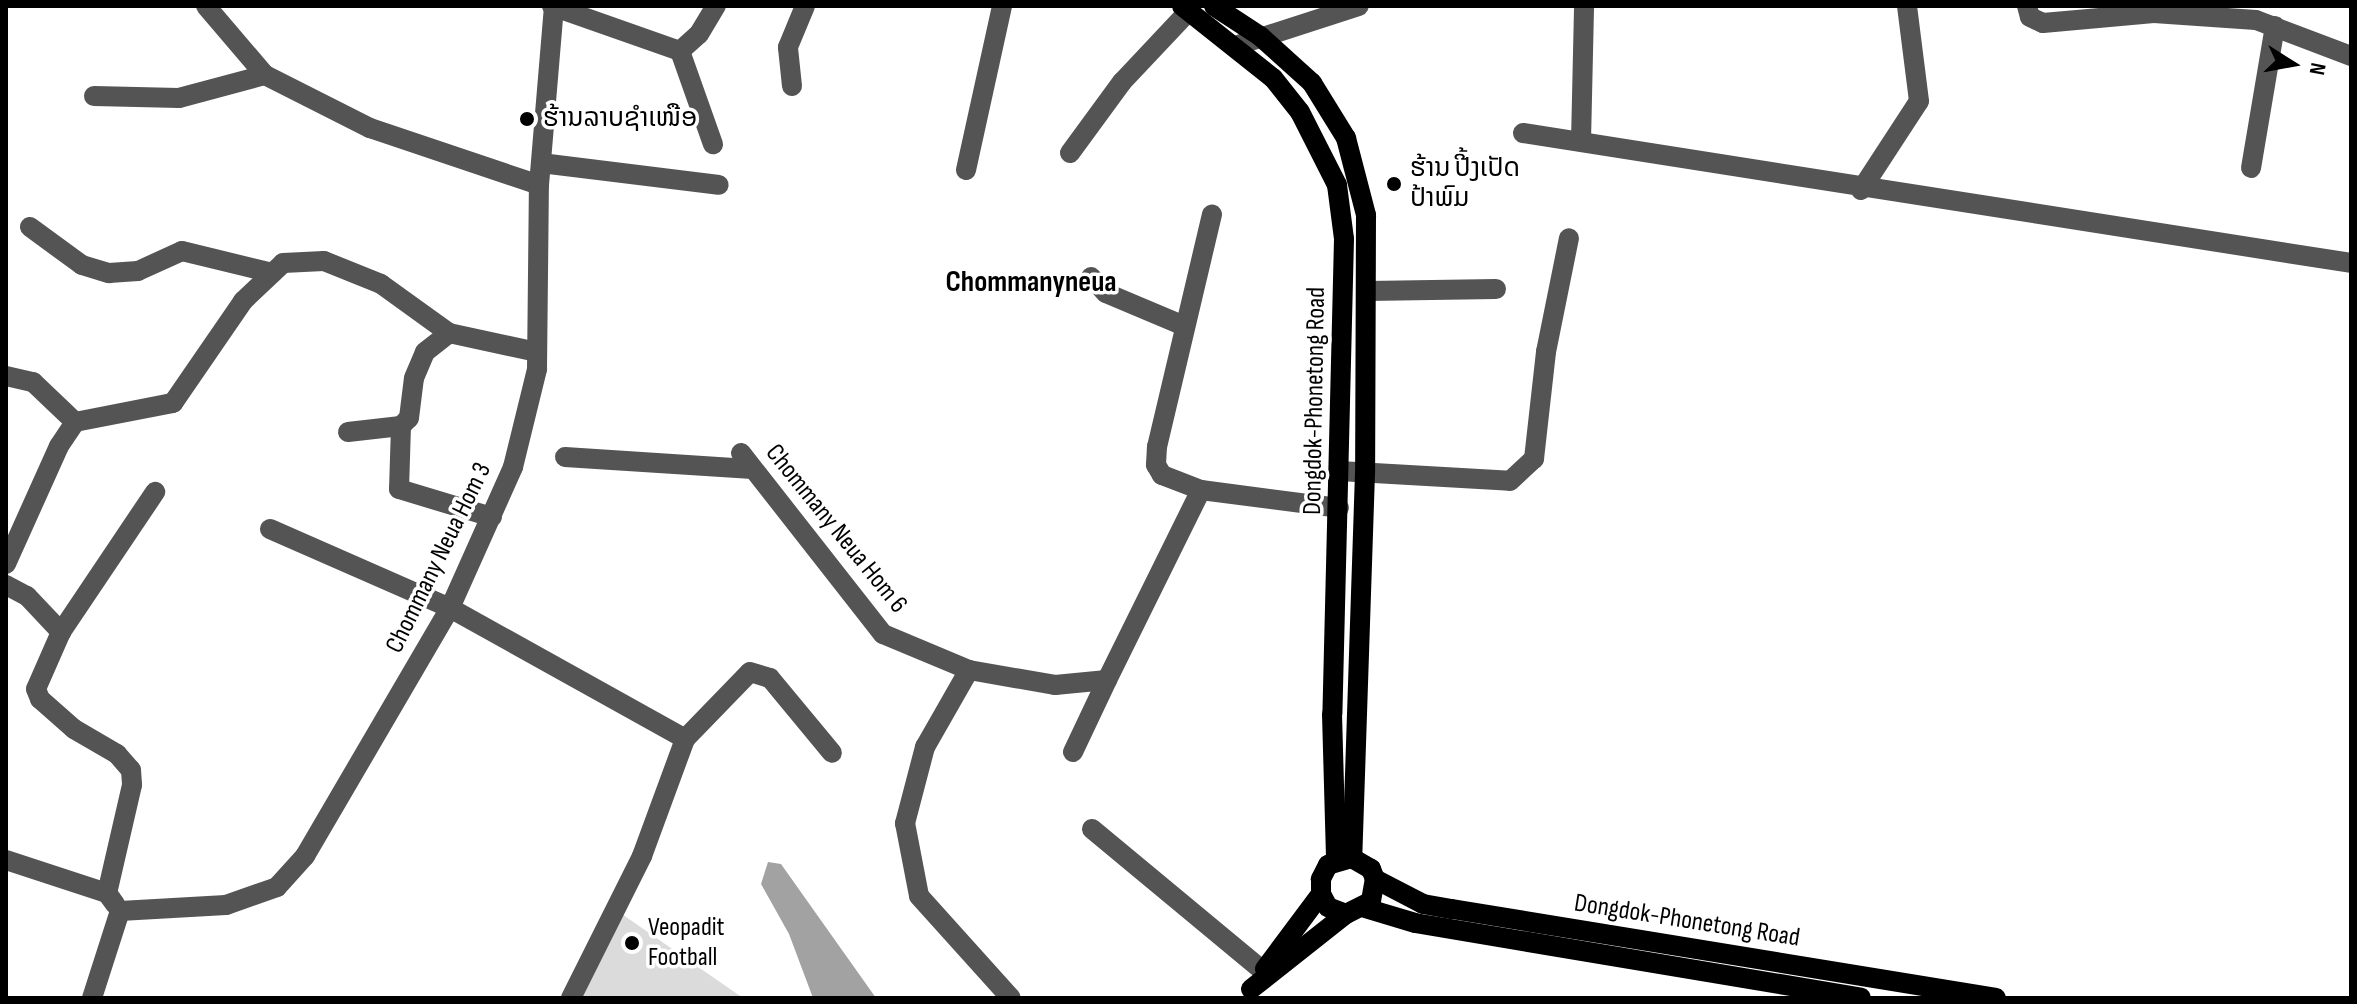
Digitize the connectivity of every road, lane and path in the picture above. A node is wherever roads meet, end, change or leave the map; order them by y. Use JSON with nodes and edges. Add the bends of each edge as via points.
{"nodes":[{"id":1,"x":206,"y":6,"type":"edge"},
{"id":2,"x":553,"y":6,"type":"edge"},
{"id":3,"x":716,"y":6,"type":"edge"},
{"id":4,"x":805,"y":6,"type":"edge"},
{"id":5,"x":1002,"y":6,"type":"edge"},
{"id":6,"x":1214,"y":6,"type":"edge"},
{"id":7,"x":1359,"y":6,"type":"edge"},
{"id":8,"x":1584,"y":6,"type":"edge"},
{"id":9,"x":1907,"y":6,"type":"edge"},
{"id":10,"x":2027,"y":6,"type":"edge"},
{"id":11,"x":1186,"y":8,"type":"edge"},
{"id":12,"x":2275,"y":26,"type":"junction"},
{"id":13,"x":1260,"y":36,"type":"junction"},
{"id":14,"x":1235,"y":46,"type":"junction"},
{"id":15,"x":680,"y":51,"type":"junction"},
{"id":16,"x":2351,"y":56,"type":"edge"},
{"id":17,"x":265,"y":75,"type":"junction"},
{"id":18,"x":792,"y":86,"type":"dead end"},
{"id":19,"x":94,"y":96,"type":"dead end"},
{"id":20,"x":1523,"y":133,"type":"dead end"},
{"id":21,"x":1581,"y":141,"type":"junction"},
{"id":22,"x":713,"y":144,"type":"dead end"},
{"id":23,"x":1070,"y":153,"type":"dead end"},
{"id":24,"x":541,"y":163,"type":"junction"},
{"id":25,"x":2251,"y":168,"type":"dead end"},
{"id":26,"x":966,"y":170,"type":"dead end"},
{"id":27,"x":539,"y":185,"type":"junction"},
{"id":28,"x":719,"y":185,"type":"dead end"},
{"id":29,"x":1861,"y":190,"type":"junction"},
{"id":30,"x":1212,"y":214,"type":"dead end"},
{"id":31,"x":30,"y":227,"type":"dead end"},
{"id":32,"x":1569,"y":238,"type":"dead end"},
{"id":33,"x":2351,"y":263,"type":"edge"},
{"id":34,"x":272,"y":273,"type":"junction"},
{"id":35,"x":1091,"y":277,"type":"dead end"},
{"id":36,"x":1496,"y":289,"type":"dead end"},
{"id":37,"x":1368,"y":291,"type":"junction"},
{"id":38,"x":1184,"y":326,"type":"junction"},
{"id":39,"x":449,"y":333,"type":"junction"},
{"id":40,"x":537,"y":352,"type":"junction"},
{"id":41,"x":6,"y":376,"type":"edge"},
{"id":42,"x":75,"y":422,"type":"junction"},
{"id":43,"x":401,"y":426,"type":"junction"},
{"id":44,"x":348,"y":432,"type":"dead end"},
{"id":45,"x":565,"y":457,"type":"dead end"},
{"id":46,"x":1339,"y":471,"type":"junction"},
{"id":47,"x":1365,"y":473,"type":"junction"},
{"id":48,"x":1201,"y":490,"type":"junction"},
{"id":49,"x":155,"y":492,"type":"dead end"},
{"id":50,"x":1339,"y":508,"type":"junction"},
{"id":51,"x":492,"y":517,"type":"junction"},
{"id":52,"x":270,"y":529,"type":"dead end"},
{"id":53,"x":6,"y":564,"type":"edge"},
{"id":54,"x":6,"y":585,"type":"edge"},
{"id":55,"x":450,"y":608,"type":"junction"},
{"id":56,"x":61,"y":632,"type":"junction"},
{"id":57,"x":969,"y":670,"type":"junction"},
{"id":58,"x":1107,"y":680,"type":"junction"},
{"id":59,"x":685,"y":739,"type":"junction"},
{"id":60,"x":1073,"y":752,"type":"dead end"},
{"id":61,"x":832,"y":753,"type":"dead end"},
{"id":62,"x":1092,"y":829,"type":"dead end"},
{"id":63,"x":1344,"y":859,"type":"junction"},
{"id":64,"x":6,"y":860,"type":"edge"},
{"id":65,"x":1375,"y":879,"type":"junction"},
{"id":66,"x":107,"y":893,"type":"junction"},
{"id":67,"x":1321,"y":894,"type":"junction"},
{"id":68,"x":120,"y":911,"type":"junction"},
{"id":69,"x":1355,"y":911,"type":"junction"},
{"id":70,"x":1253,"y":986,"type":"edge"},
{"id":71,"x":1902,"y":990,"type":"edge"},
{"id":72,"x":92,"y":998,"type":"edge"},
{"id":73,"x":571,"y":998,"type":"edge"},
{"id":74,"x":1011,"y":998,"type":"edge"},
{"id":75,"x":1861,"y":998,"type":"edge"},
{"id":76,"x":1996,"y":998,"type":"edge"}],
"edges":[{"from":1,"to":17,"type":"street"},
{"from":2,"to":15,"type":"street"},
{"from":2,"to":24,"type":"street","name":"Chommany Neua Hom 3"},
{"from":3,"to":15,"type":"street","via":[[699,34]]},
{"from":4,"to":18,"type":"street","via":[[788,47]]},
{"from":5,"to":26,"type":"street"},
{"from":6,"to":13,"type":"main road","name":"Dongdok-Phonetong Road"},
{"from":7,"to":13,"type":"street"},
{"from":8,"to":21,"type":"street"},
{"from":9,"to":29,"type":"street","via":[[1919,101]]},
{"from":10,"to":12,"type":"street","via":[[2030,17],[2043,23],[2154,13]]},
{"from":11,"to":14,"type":"main road","name":"Dongdok-Phonetong Road"},
{"from":11,"to":23,"type":"street"},
{"from":12,"to":16,"type":"street"},
{"from":12,"to":25,"type":"street"},
{"from":13,"to":14,"type":"street"},
{"from":13,"to":37,"type":"main road","name":"Dongdok-Phonetong Road","via":[[1312,83],[1346,138],[1366,215]]},
{"from":14,"to":46,"type":"main road","name":"Dongdok-Phonetong Road","via":[[1273,78],[1300,112],[1337,185],[1344,239]]},
{"from":15,"to":22,"type":"street"},
{"from":17,"to":19,"type":"street","via":[[179,98]]},
{"from":17,"to":27,"type":"street","via":[[370,128]]},
{"from":20,"to":21,"type":"street"},
{"from":21,"to":29,"type":"street"},
{"from":24,"to":27,"type":"street","name":"Chommany Neua Hom 3"},
{"from":24,"to":28,"type":"street"},
{"from":27,"to":40,"type":"street","name":"Chommany Neua Hom 3"},
{"from":29,"to":33,"type":"street"},
{"from":30,"to":38,"type":"street"},
{"from":31,"to":34,"type":"street","via":[[82,265],[109,273],[138,271],[182,251]]},
{"from":32,"to":47,"type":"street","via":[[1546,352],[1534,459],[1510,481]]},
{"from":34,"to":39,"type":"street","via":[[283,263],[324,261],[381,284]]},
{"from":34,"to":42,"type":"street","via":[[243,301],[173,403]]},
{"from":35,"to":38,"type":"street","via":[[1106,293]]},
{"from":36,"to":37,"type":"street"},
{"from":37,"to":47,"type":"main road","name":"Dongdok-Phonetong Road"},
{"from":38,"to":48,"type":"street","via":[[1156,465],[1171,481]]},
{"from":39,"to":40,"type":"street"},
{"from":39,"to":43,"type":"street","via":[[425,352],[414,378],[409,418]]},
{"from":40,"to":51,"type":"street","name":"Chommany Neua Hom 3","via":[[513,467]]},
{"from":41,"to":42,"type":"street","via":[[33,382]]},
{"from":42,"to":53,"type":"street"},
{"from":43,"to":44,"type":"street"},
{"from":43,"to":51,"type":"street","via":[[399,489]]},
{"from":45,"to":57,"type":"street","name":"Chommany Neua Hom 6","via":[[747,461],[883,634]]},
{"from":46,"to":47,"type":"street"},
{"from":46,"to":50,"type":"main road","name":"Dongdok-Phonetong Road"},
{"from":47,"to":63,"type":"main road","name":"Dongdok-Phonetong Road"},
{"from":48,"to":50,"type":"street"},
{"from":48,"to":58,"type":"street"},
{"from":49,"to":56,"type":"street"},
{"from":50,"to":63,"type":"main road","name":"Dongdok-Phonetong Road","via":[[1332,714]]},
{"from":51,"to":55,"type":"street","name":"Chommany Neua Hom 3"},
{"from":52,"to":55,"type":"street"},
{"from":54,"to":56,"type":"street","via":[[27,596]]},
{"from":55,"to":59,"type":"street"},
{"from":55,"to":68,"type":"street","name":"Chommany Neua Hom 3","via":[[305,856],[277,887],[226,905]]},
{"from":56,"to":66,"type":"street","via":[[36,689],[40,699],[74,729],[117,754],[131,770]]},
{"from":57,"to":58,"type":"street","name":"Chommany Neua Hom 6","via":[[1055,685]]},
{"from":57,"to":74,"type":"street","via":[[925,747],[905,823],[919,896]]},
{"from":58,"to":60,"type":"street"},
{"from":59,"to":61,"type":"street","via":[[750,672],[770,678]]},
{"from":59,"to":73,"type":"street","via":[[642,856]]},
{"from":62,"to":70,"type":"street"},
{"from":63,"to":65,"type":"main road","name":"Dongdok-Phonetong Road","via":[[1371,869]]},
{"from":63,"to":67,"type":"main road","name":"Dongdok-Phonetong Road","via":[[1325,869]]},
{"from":64,"to":66,"type":"street"},
{"from":65,"to":69,"type":"main road"},
{"from":65,"to":71,"type":"main road","name":"Dongdok-Phonetong Road","via":[[1423,904]]},
{"from":66,"to":68,"type":"street"},
{"from":67,"to":69,"type":"main road","name":"Dongdok-Phonetong Road","via":[[1328,907]]},
{"from":67,"to":70,"type":"main road"},
{"from":68,"to":72,"type":"street"},
{"from":69,"to":70,"type":"main road"},
{"from":69,"to":75,"type":"main road","name":"Dongdok-Phonetong Road"},
{"from":71,"to":76,"type":"main road","name":"Dongdok-Phonetong Road"}]}
